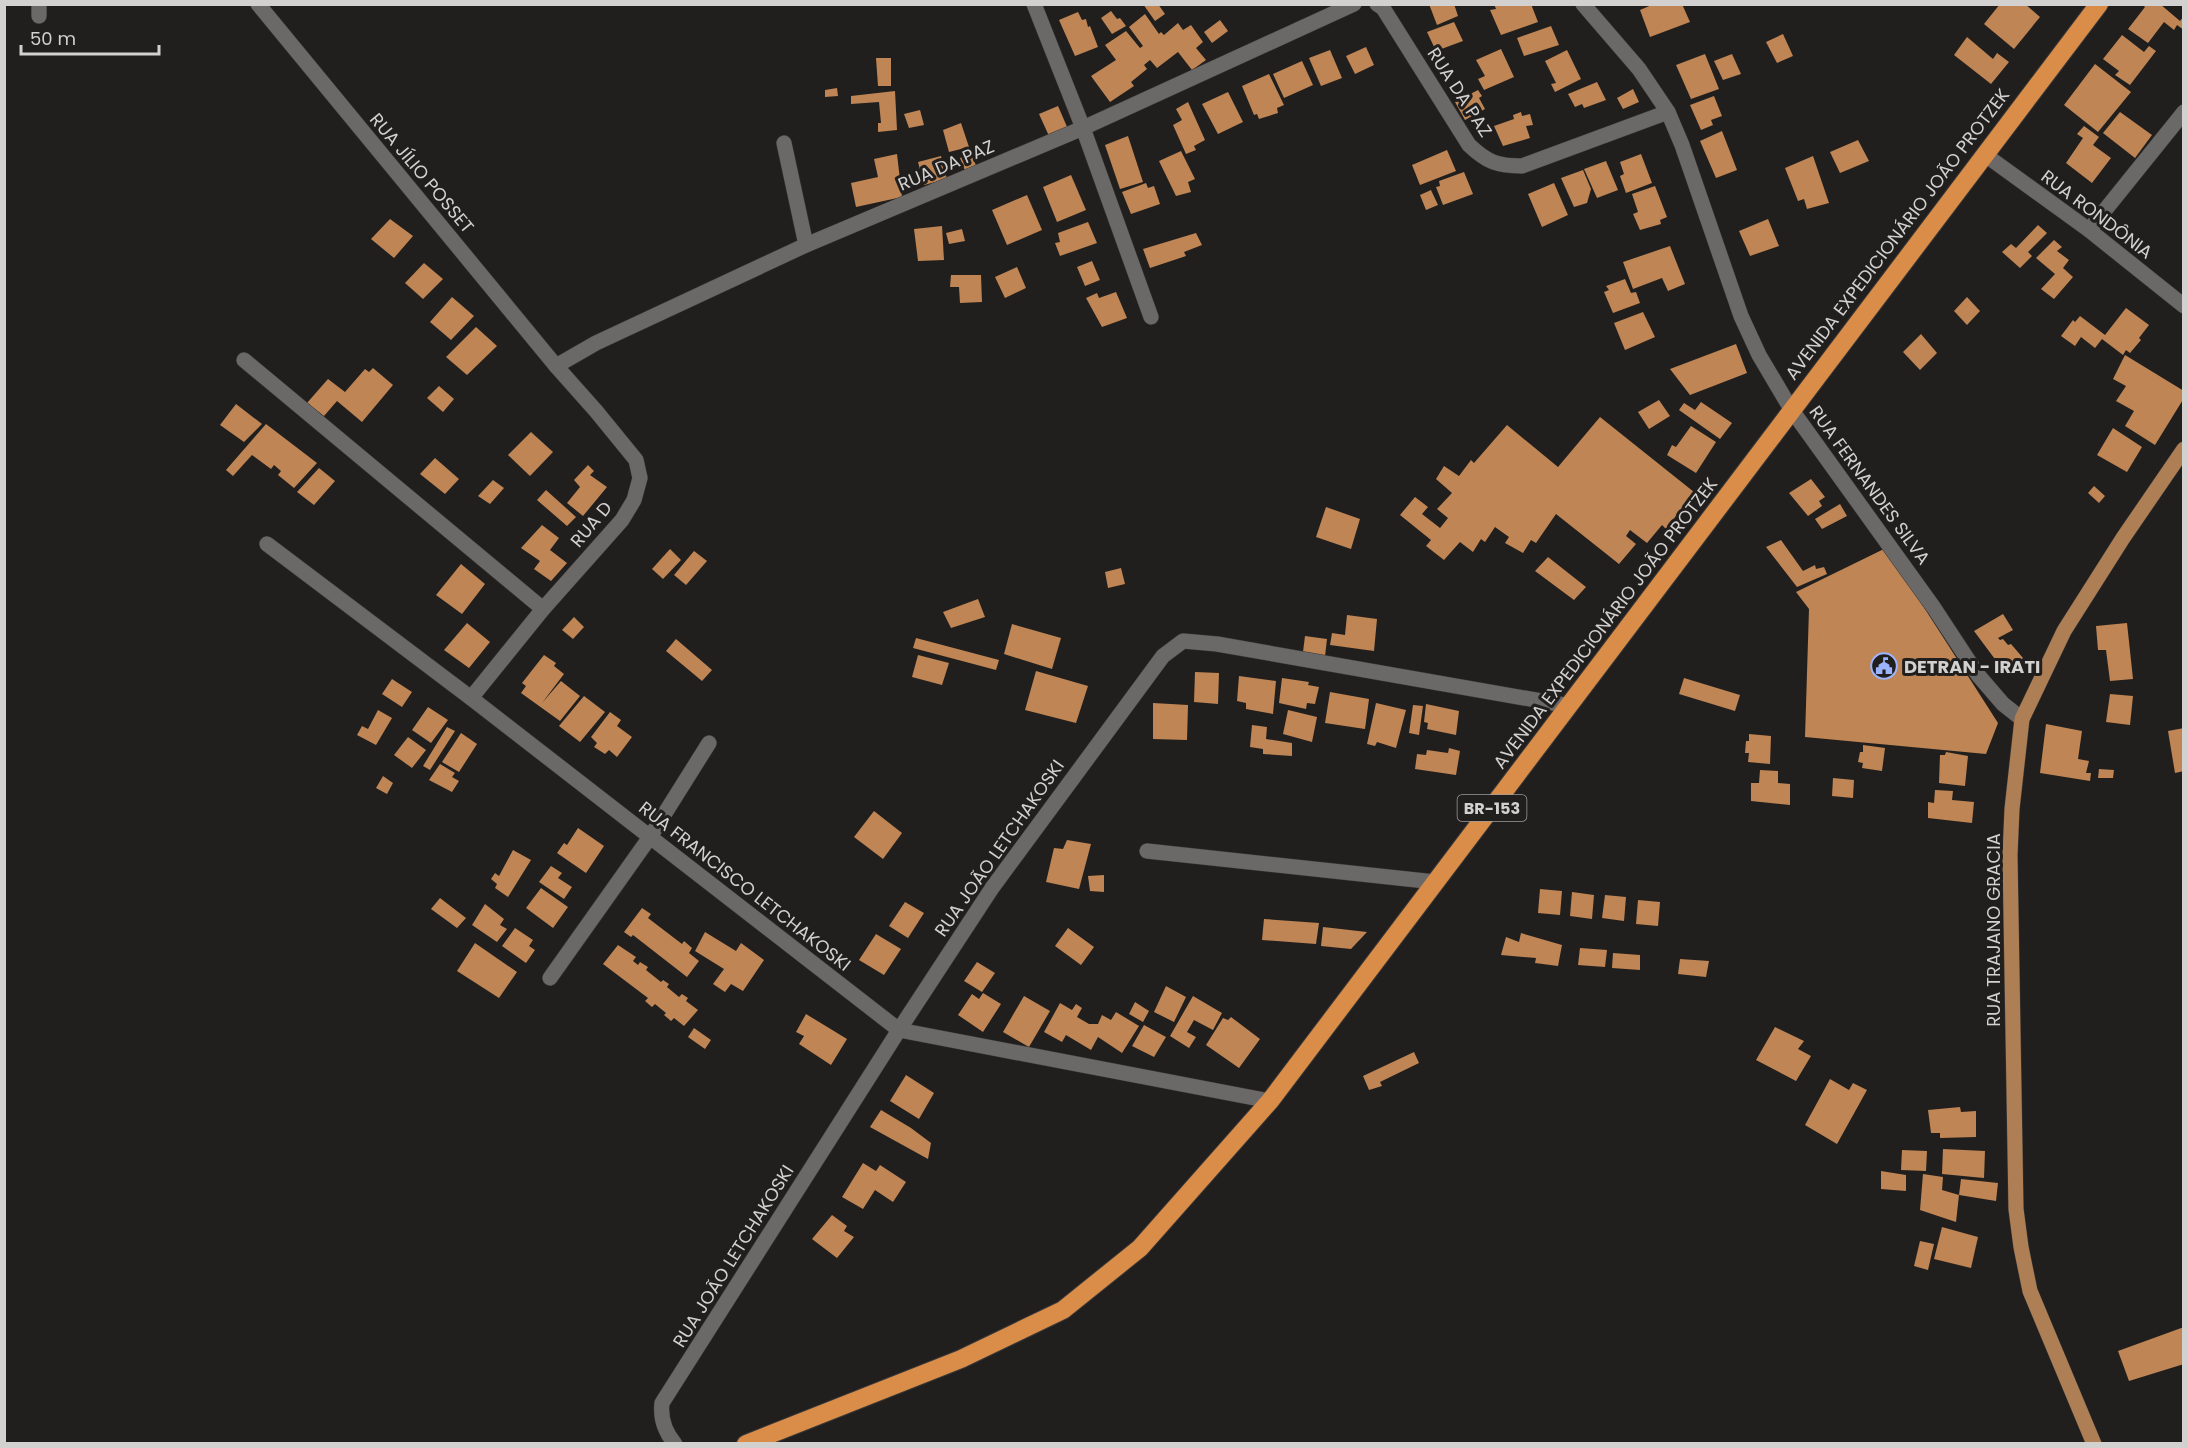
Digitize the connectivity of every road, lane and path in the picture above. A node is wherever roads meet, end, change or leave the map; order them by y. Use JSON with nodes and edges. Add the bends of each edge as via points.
{"nodes":[{"id":1,"x":258,"y":4,"type":"edge"},
{"id":2,"x":1034,"y":4,"type":"edge"},
{"id":3,"x":1354,"y":4,"type":"edge"},
{"id":4,"x":1377,"y":4,"type":"edge"},
{"id":5,"x":1583,"y":4,"type":"edge"},
{"id":6,"x":2098,"y":4,"type":"edge"},
{"id":7,"x":1668,"y":112,"type":"junction"},
{"id":8,"x":2184,"y":112,"type":"edge"},
{"id":9,"x":1083,"y":128,"type":"junction"},
{"id":10,"x":784,"y":143,"type":"dead end"},
{"id":11,"x":1984,"y":154,"type":"junction"},
{"id":12,"x":2089,"y":230,"type":"junction"},
{"id":13,"x":806,"y":245,"type":"junction"},
{"id":14,"x":2184,"y":306,"type":"edge"},
{"id":15,"x":1151,"y":317,"type":"dead end"},
{"id":16,"x":244,"y":360,"type":"dead end"},
{"id":17,"x":556,"y":366,"type":"junction"},
{"id":18,"x":1791,"y":409,"type":"junction"},
{"id":19,"x":2184,"y":449,"type":"edge"},
{"id":20,"x":267,"y":544,"type":"dead end"},
{"id":21,"x":543,"y":609,"type":"junction"},
{"id":22,"x":471,"y":698,"type":"junction"},
{"id":23,"x":1570,"y":706,"type":"junction"},
{"id":24,"x":2022,"y":718,"type":"junction"},
{"id":25,"x":709,"y":743,"type":"dead end"},
{"id":26,"x":650,"y":837,"type":"junction"},
{"id":27,"x":1147,"y":851,"type":"dead end"},
{"id":28,"x":1435,"y":882,"type":"junction"},
{"id":29,"x":550,"y":978,"type":"dead end"},
{"id":30,"x":899,"y":1030,"type":"junction"},
{"id":31,"x":1270,"y":1101,"type":"junction"},
{"id":32,"x":675,"y":1443,"type":"edge"},
{"id":33,"x":746,"y":1443,"type":"edge"},
{"id":34,"x":2094,"y":1443,"type":"edge"}],
"edges":[{"from":1,"to":17,"type":"street","name":"RUA JÍLIO POSSET"},
{"from":2,"to":9,"type":"street"},
{"from":3,"to":9,"type":"street","name":"RUA DA PAZ"},
{"from":4,"to":7,"type":"street","name":"RUA DA PAZ","via":[[1469,145],[1483,158],[1503,166],[1522,166]]},
{"from":5,"to":7,"type":"street","name":"RUA FERNANDES SILVA","via":[[1639,69]]},
{"from":6,"to":11,"type":"highway","name":"AVENIDA EXPEDICIONÁRIO JOÃO PROTZEK","number":"BR-153"},
{"from":7,"to":18,"type":"street","name":"RUA FERNANDES SILVA","via":[[1741,316]]},
{"from":8,"to":12,"type":"street"},
{"from":9,"to":13,"type":"street","name":"RUA DA PAZ"},
{"from":9,"to":15,"type":"street"},
{"from":10,"to":13,"type":"street"},
{"from":11,"to":12,"type":"street","name":"RUA RONDÔNIA"},
{"from":11,"to":18,"type":"highway","name":"AVENIDA EXPEDICIONÁRIO JOÃO PROTZEK","number":"BR-153"},
{"from":12,"to":14,"type":"street","name":"RUA RONDÔNIA"},
{"from":13,"to":17,"type":"street","name":"RUA DA PAZ","via":[[596,343]]},
{"from":16,"to":21,"type":"street"},
{"from":17,"to":21,"type":"street","name":"RUA D","via":[[636,460],[640,478],[634,500],[622,520]]},
{"from":18,"to":23,"type":"highway","name":"AVENIDA EXPEDICIONÁRIO JOÃO PROTZEK","number":"BR-153"},
{"from":18,"to":24,"type":"street","name":"RUA FERNANDES SILVA","via":[[1978,675],[2003,704]]},
{"from":19,"to":24,"type":"main road","name":"RUA TRAJANO GRACIA","via":[[2064,631]]},
{"from":20,"to":22,"type":"street","name":"RUA FRANCISCO LETCHAKOSKI"},
{"from":21,"to":22,"type":"street","name":"RUA D"},
{"from":22,"to":26,"type":"street","name":"RUA FRANCISCO LETCHAKOSKI"},
{"from":23,"to":28,"type":"highway","name":"AVENIDA EXPEDICIONÁRIO JOÃO PROTZEK","number":"BR-153"},
{"from":23,"to":30,"type":"street","name":"RUA JOÃO LETCHAKOSKI","via":[[1183,641],[1163,656],[992,888]]},
{"from":24,"to":34,"type":"main road","name":"RUA TRAJANO GRACIA","via":[[2010,855],[2016,1209],[2030,1291]]},
{"from":25,"to":26,"type":"street"},
{"from":26,"to":29,"type":"street"},
{"from":26,"to":30,"type":"street","name":"RUA FRANCISCO LETCHAKOSKI"},
{"from":27,"to":28,"type":"street"},
{"from":28,"to":31,"type":"highway","name":"AVENIDA EXPEDICIONÁRIO JOÃO PROTZEK","number":"BR-153"},
{"from":30,"to":31,"type":"street","name":"RUA FRANCISCO LETCHAKOSKI"},
{"from":30,"to":32,"type":"street","name":"RUA JOÃO LETCHAKOSKI","via":[[662,1403],[663,1423]]},
{"from":31,"to":33,"type":"highway","name":"AVENIDA EXPEDICIONÁRIO JOÃO PROTZEK","number":"BR-153","via":[[1140,1248],[1063,1310],[961,1359]]}]}
